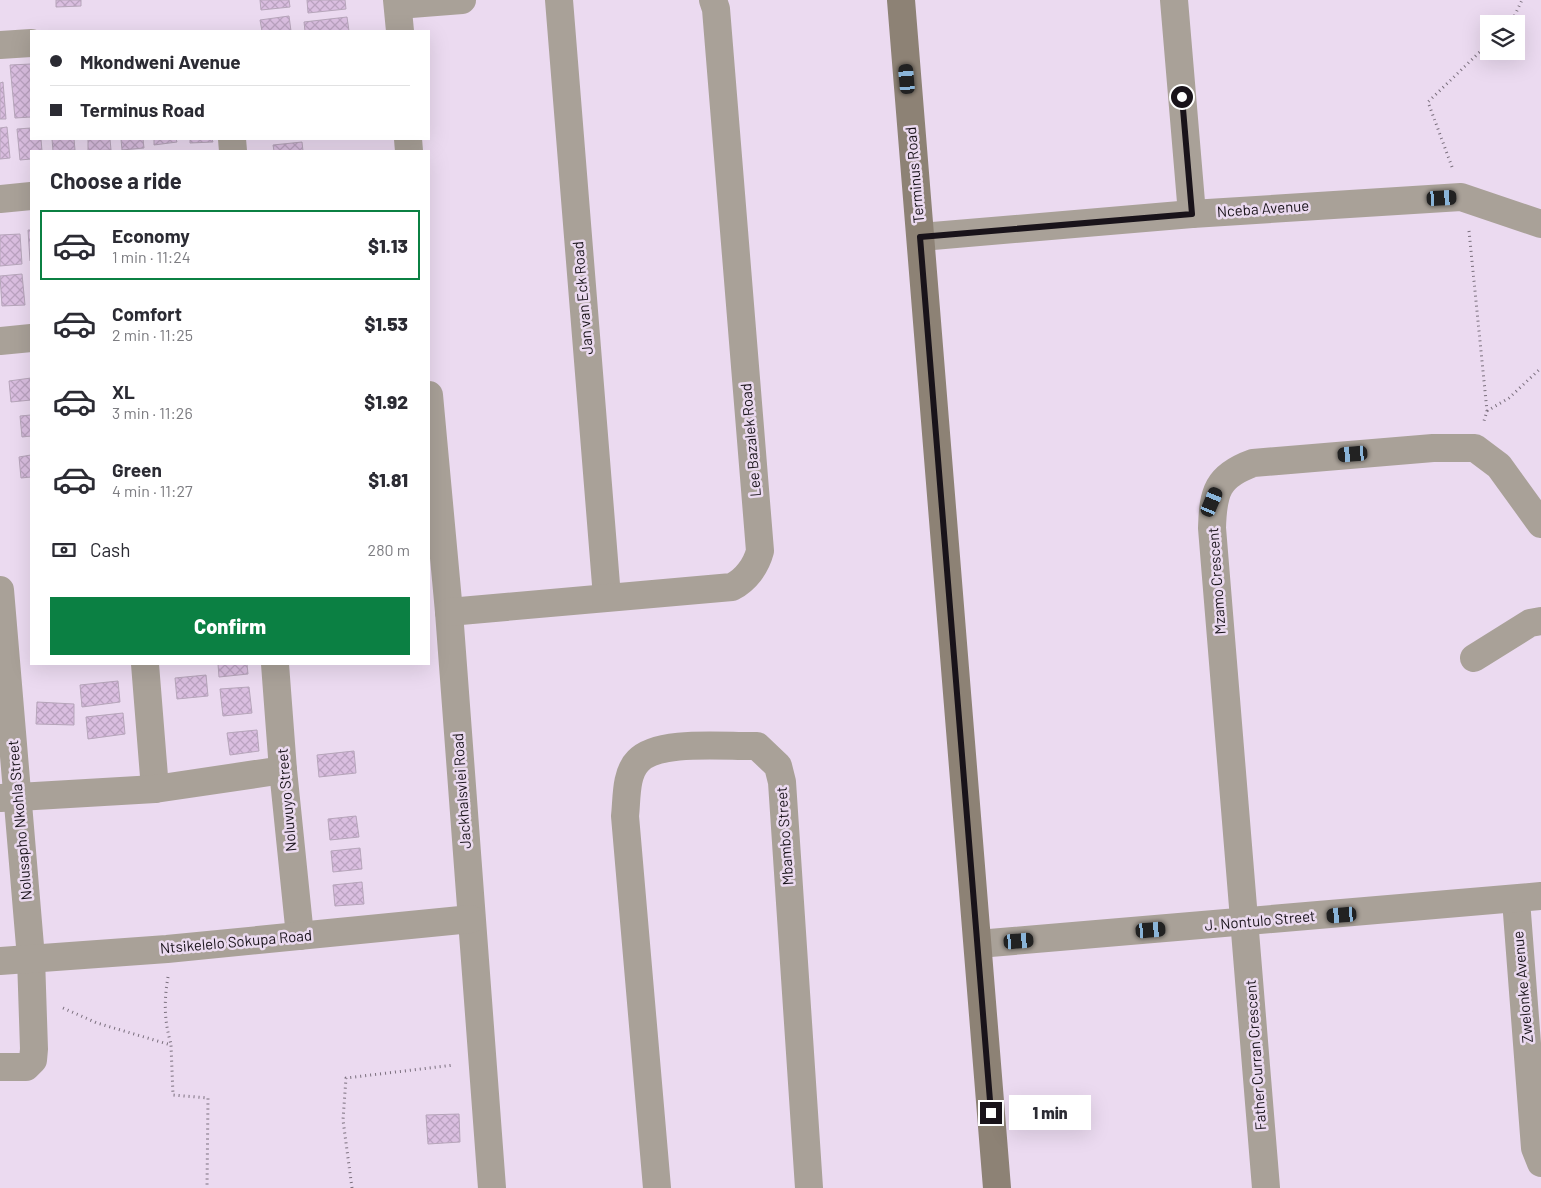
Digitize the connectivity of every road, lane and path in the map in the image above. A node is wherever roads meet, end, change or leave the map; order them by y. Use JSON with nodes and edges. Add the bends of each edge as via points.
{"nodes":[{"id":1,"x":462,"y":0,"type":"edge"},
{"id":2,"x":559,"y":0,"type":"edge"},
{"id":3,"x":712,"y":0,"type":"edge"},
{"id":4,"x":901,"y":0,"type":"edge"},
{"id":5,"x":1174,"y":0,"type":"edge"},
{"id":6,"x":1522,"y":0,"type":"edge"},
{"id":7,"x":398,"y":12,"type":"edge"},
{"id":8,"x":1515,"y":15,"type":"edge"},
{"id":9,"x":30,"y":43,"type":"edge"},
{"id":10,"x":0,"y":46,"type":"edge"},
{"id":11,"x":1480,"y":52,"type":"edge"},
{"id":12,"x":30,"y":196,"type":"edge"},
{"id":13,"x":1461,"y":197,"type":"junction"},
{"id":14,"x":0,"y":199,"type":"edge"},
{"id":15,"x":1192,"y":214,"type":"junction"},
{"id":16,"x":1541,"y":224,"type":"edge"},
{"id":17,"x":920,"y":237,"type":"junction"},
{"id":18,"x":30,"y":338,"type":"edge"},
{"id":19,"x":0,"y":341,"type":"edge"},
{"id":20,"x":1541,"y":368,"type":"edge"},
{"id":21,"x":430,"y":406,"type":"edge"},
{"id":22,"x":1487,"y":411,"type":"junction"},
{"id":23,"x":1475,"y":448,"type":"junction"},
{"id":24,"x":1541,"y":524,"type":"edge"},
{"id":25,"x":0,"y":590,"type":"edge"},
{"id":26,"x":607,"y":597,"type":"junction"},
{"id":27,"x":449,"y":612,"type":"junction"},
{"id":28,"x":1541,"y":621,"type":"edge"},
{"id":29,"x":1474,"y":658,"type":"dead end"},
{"id":30,"x":145,"y":665,"type":"edge"},
{"id":31,"x":275,"y":665,"type":"edge"},
{"id":32,"x":283,"y":770,"type":"junction"},
{"id":33,"x":155,"y":789,"type":"junction"},
{"id":34,"x":10,"y":797,"type":"edge"},
{"id":35,"x":1528,"y":898,"type":"edge"},
{"id":36,"x":471,"y":920,"type":"junction"},
{"id":37,"x":1246,"y":923,"type":"junction"},
{"id":38,"x":300,"y":936,"type":"junction"},
{"id":39,"x":978,"y":944,"type":"junction"},
{"id":40,"x":167,"y":949,"type":"junction"},
{"id":41,"x":31,"y":958,"type":"junction"},
{"id":42,"x":0,"y":961,"type":"edge"},
{"id":43,"x":34,"y":1005,"type":"junction"},
{"id":44,"x":171,"y":1045,"type":"junction"},
{"id":45,"x":482,"y":1062,"type":"junction"},
{"id":46,"x":0,"y":1067,"type":"edge"},
{"id":47,"x":1541,"y":1163,"type":"edge"},
{"id":48,"x":207,"y":1188,"type":"edge"},
{"id":49,"x":352,"y":1188,"type":"edge"},
{"id":50,"x":492,"y":1188,"type":"edge"},
{"id":51,"x":657,"y":1188,"type":"edge"},
{"id":52,"x":809,"y":1188,"type":"edge"},
{"id":53,"x":997,"y":1188,"type":"edge"},
{"id":54,"x":1266,"y":1188,"type":"edge"}],
"edges":[{"from":1,"to":7,"type":"street"},
{"from":2,"to":26,"type":"street","name":"Jan van Eck Road"},
{"from":3,"to":26,"type":"street","name":"Lee Bazalek Road","via":[[717,19],[760,550],[747,576],[732,587]]},
{"from":4,"to":17,"type":"street","name":"Terminus Road"},
{"from":5,"to":15,"type":"street"},
{"from":6,"to":8,"type":"path"},
{"from":9,"to":10,"type":"street"},
{"from":11,"to":13,"type":"path","via":[[1428,102]]},
{"from":12,"to":14,"type":"street"},
{"from":13,"to":15,"type":"street","name":"Nceba Avenue"},
{"from":13,"to":16,"type":"street","name":"Nceba Avenue"},
{"from":13,"to":22,"type":"path","via":[[1468,226]]},
{"from":15,"to":17,"type":"street","name":"Nceba Avenue"},
{"from":17,"to":39,"type":"street","name":"Terminus Road"},
{"from":18,"to":19,"type":"street"},
{"from":20,"to":22,"type":"path","via":[[1508,398]]},
{"from":21,"to":27,"type":"street","name":"Jackhalsvlei Road"},
{"from":22,"to":23,"type":"path"},
{"from":23,"to":24,"type":"street","via":[[1500,466]]},
{"from":23,"to":37,"type":"street","name":"Mzamo Crescent","via":[[1433,448],[1254,462],[1235,469],[1220,482],[1212,502],[1212,528]]},
{"from":25,"to":34,"type":"street","name":"Nolusapho Nkohla Street"},
{"from":26,"to":27,"type":"street","name":"Lee Bazalek Road"},
{"from":27,"to":36,"type":"street","name":"Jackhalsvlei Road"},
{"from":28,"to":29,"type":"street","via":[[1530,623]]},
{"from":30,"to":33,"type":"street"},
{"from":31,"to":32,"type":"street","name":"Noluvuyo Street"},
{"from":32,"to":33,"type":"street"},
{"from":32,"to":38,"type":"street","name":"Noluvuyo Street"},
{"from":33,"to":34,"type":"street"},
{"from":34,"to":41,"type":"street","name":"Nolusapho Nkohla Street"},
{"from":35,"to":37,"type":"street","name":"J. Nontulo Street"},
{"from":35,"to":47,"type":"street","name":"Zwelonke Avenue","via":[[1535,1148]]},
{"from":36,"to":38,"type":"street","name":"Ntsikelelo Sokupa Road"},
{"from":36,"to":45,"type":"street","name":"Jackhalsvlei Road"},
{"from":37,"to":39,"type":"street","name":"J. Nontulo Street"},
{"from":37,"to":54,"type":"street","name":"Father Curran Crescent"},
{"from":38,"to":40,"type":"street","name":"Ntsikelelo Sokupa Road"},
{"from":39,"to":53,"type":"street","name":"Terminus Road"},
{"from":40,"to":41,"type":"street","name":"Ntsikelelo Sokupa Road"},
{"from":40,"to":44,"type":"path","via":[[169,972],[164,999]]},
{"from":41,"to":42,"type":"street","name":"Ntsikelelo Sokupa Road"},
{"from":41,"to":43,"type":"street","name":"Nolusapho Nkohla Street"},
{"from":43,"to":44,"type":"path","via":[[58,1006],[98,1023]]},
{"from":43,"to":46,"type":"street","name":"Nolusapho Nkohla Street","via":[[33,1060],[26,1067]]},
{"from":44,"to":48,"type":"path","via":[[173,1095],[208,1098]]},
{"from":45,"to":49,"type":"path","via":[[346,1078],[343,1120]]},
{"from":45,"to":50,"type":"street","name":"Jackhalsvlei Road"},
{"from":51,"to":52,"type":"street","name":"Mbambo Street","via":[[625,816],[629,778],[637,761],[663,748],[757,746],[778,766],[782,782]]}]}
